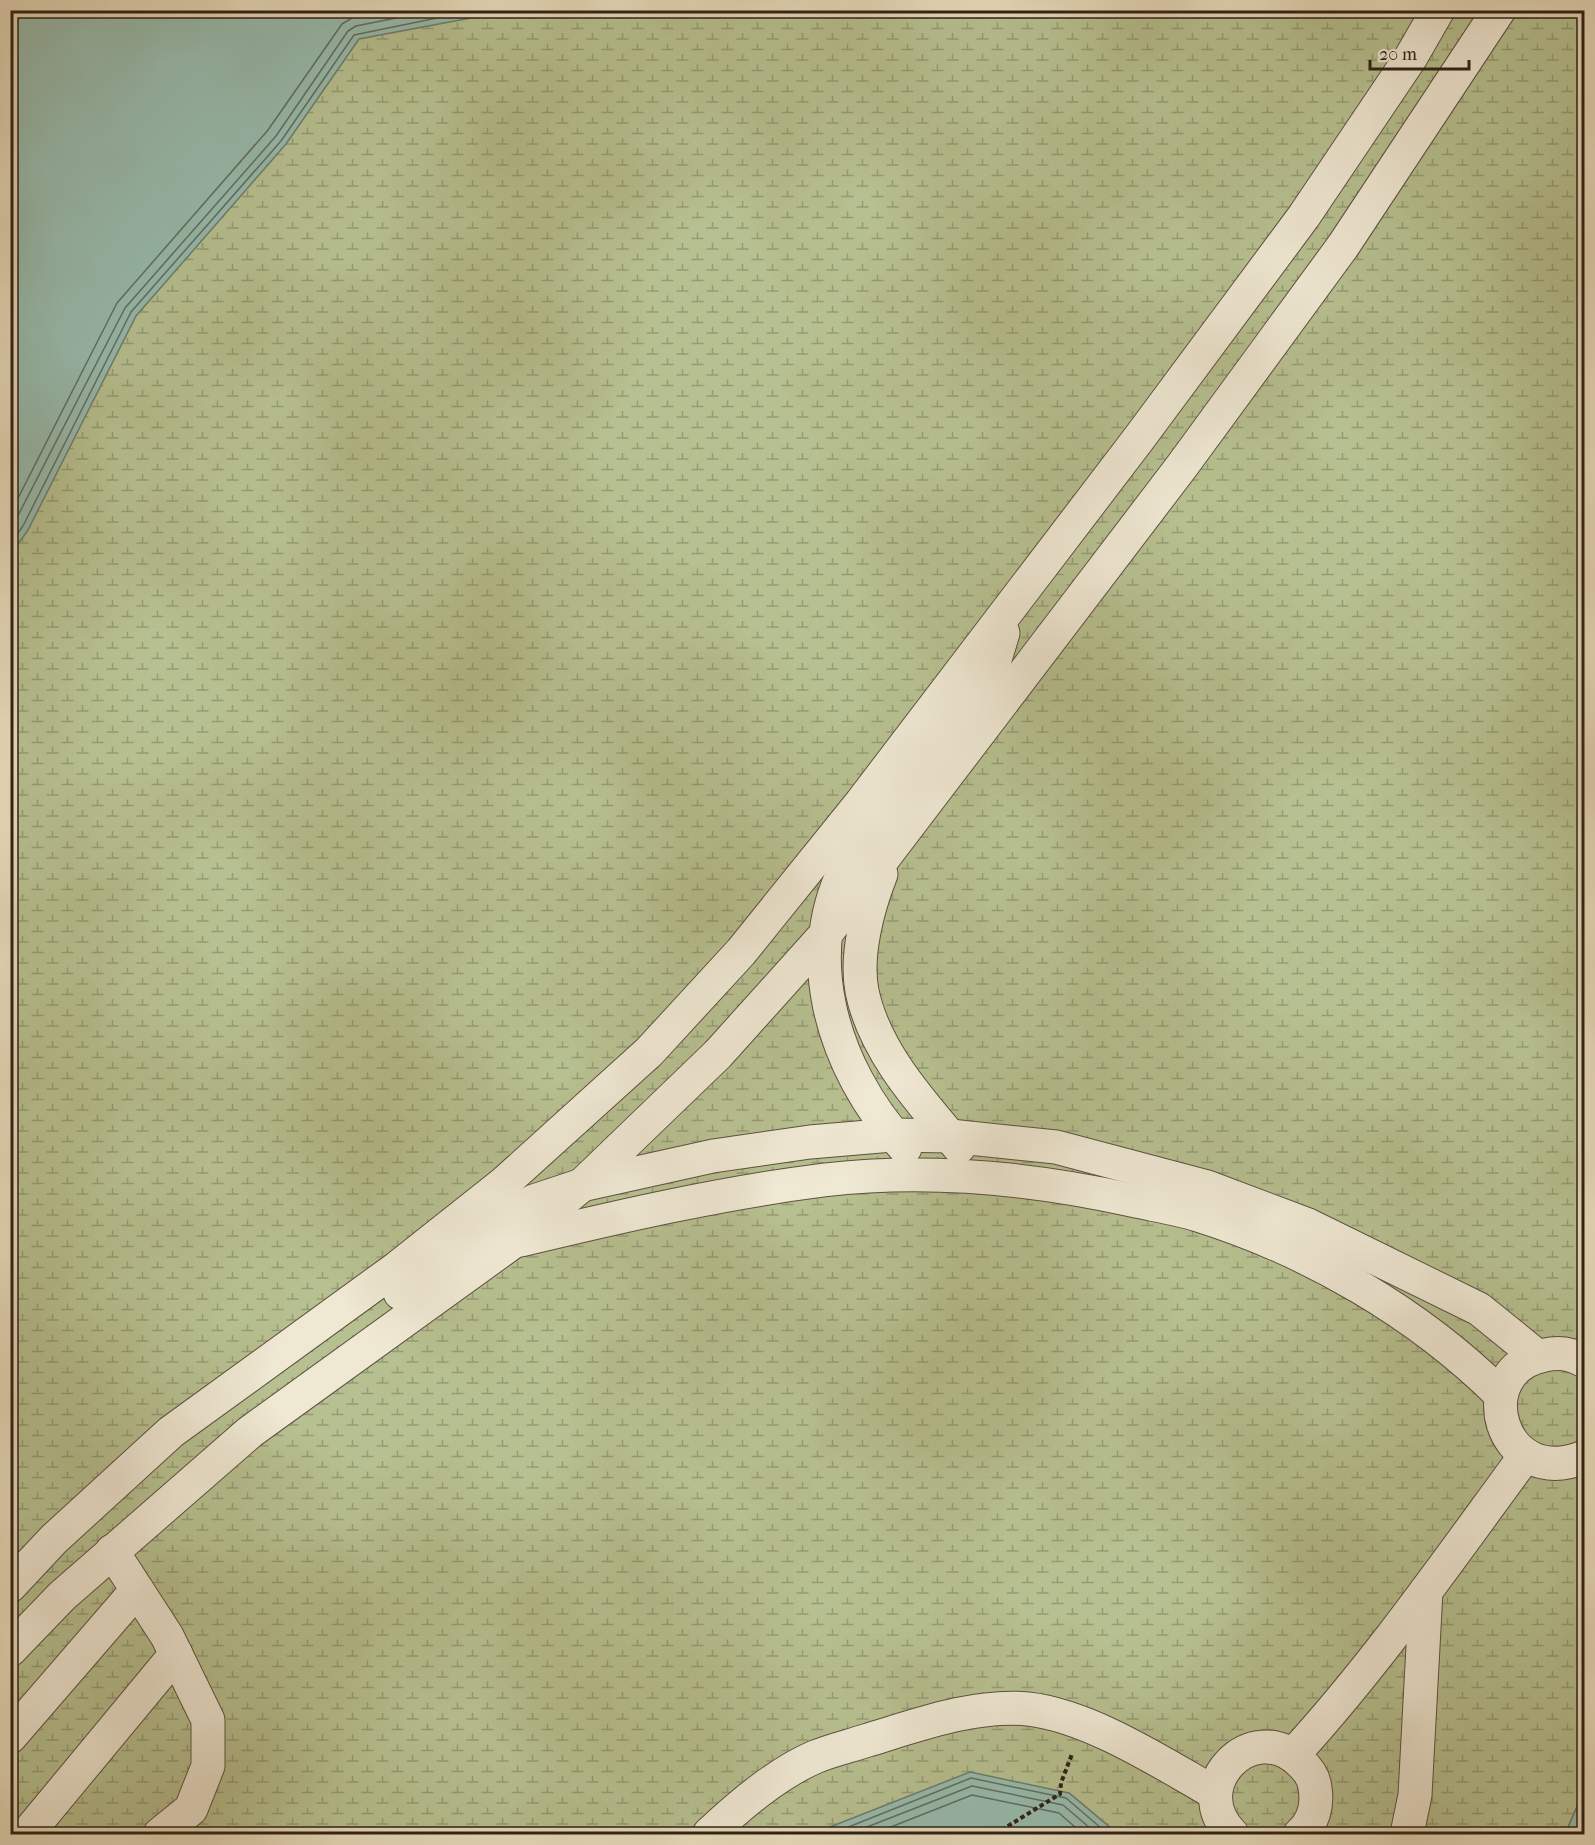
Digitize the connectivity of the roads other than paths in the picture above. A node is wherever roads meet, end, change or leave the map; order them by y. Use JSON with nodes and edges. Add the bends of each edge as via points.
{"nodes":[{"id":1,"x":1438,"y":10,"type":"edge"},
{"id":2,"x":1499,"y":10,"type":"edge"},
{"id":3,"x":1012,"y":605,"type":"junction"},
{"id":4,"x":893,"y":843,"type":"junction"},
{"id":5,"x":825,"y":935,"type":"junction"},
{"id":6,"x":892,"y":1135,"type":"junction"},
{"id":7,"x":950,"y":1136,"type":"junction"},
{"id":8,"x":918,"y":1175,"type":"junction"},
{"id":9,"x":977,"y":1177,"type":"junction"},
{"id":10,"x":582,"y":1185,"type":"junction"},
{"id":11,"x":513,"y":1242,"type":"junction"},
{"id":12,"x":327,"y":1318,"type":"junction"},
{"id":13,"x":1538,"y":1356,"type":"junction"},
{"id":14,"x":1584,"y":1361,"type":"edge"},
{"id":15,"x":1501,"y":1395,"type":"junction"},
{"id":16,"x":1525,"y":1456,"type":"junction"},
{"id":17,"x":1584,"y":1457,"type":"edge"},
{"id":18,"x":112,"y":1551,"type":"junction"},
{"id":19,"x":10,"y":1586,"type":"edge"},
{"id":20,"x":137,"y":1590,"type":"junction"},
{"id":21,"x":1426,"y":1592,"type":"junction"},
{"id":22,"x":10,"y":1650,"type":"edge"},
{"id":23,"x":176,"y":1654,"type":"junction"},
{"id":24,"x":10,"y":1737,"type":"edge"},
{"id":25,"x":1293,"y":1755,"type":"junction"},
{"id":26,"x":1215,"y":1793,"type":"junction"},
{"id":27,"x":27,"y":1834,"type":"edge"},
{"id":28,"x":160,"y":1834,"type":"edge"},
{"id":29,"x":709,"y":1834,"type":"edge"},
{"id":30,"x":1232,"y":1834,"type":"edge"},
{"id":31,"x":1300,"y":1834,"type":"edge"},
{"id":32,"x":1407,"y":1834,"type":"edge"}],
"edges":[{"from":1,"to":3,"type":"street","via":[[1304,216]]},
{"from":2,"to":4,"type":"street","via":[[1343,246],[1182,466]]},
{"from":3,"to":5,"type":"street","via":[[993,666],[979,689],[856,849],[832,900]]},
{"from":3,"to":12,"type":"street","via":[[741,952],[649,1052],[502,1184]]},
{"from":4,"to":5,"type":"street"},
{"from":4,"to":7,"type":"street","via":[[862,938],[862,990],[877,1034],[897,1068]]},
{"from":5,"to":6,"type":"street","via":[[832,1025],[846,1062]]},
{"from":5,"to":10,"type":"street","via":[[718,1054]]},
{"from":6,"to":7,"type":"street"},
{"from":6,"to":8,"type":"street","via":[[913,1158]]},
{"from":6,"to":10,"type":"street","via":[[713,1156]]},
{"from":7,"to":9,"type":"street"},
{"from":7,"to":13,"type":"street","via":[[1056,1147],[1207,1187],[1308,1225],[1479,1309]]},
{"from":8,"to":9,"type":"street"},
{"from":8,"to":11,"type":"street","via":[[826,1180],[699,1198]]},
{"from":9,"to":15,"type":"street","via":[[1075,1188],[1197,1214],[1287,1250],[1358,1286],[1418,1324],[1466,1360]]},
{"from":10,"to":11,"type":"street"},
{"from":10,"to":12,"type":"street","via":[[534,1201],[502,1218],[380,1309],[352,1319]]},
{"from":11,"to":18,"type":"street","via":[[250,1432]]},
{"from":12,"to":19,"type":"street","via":[[171,1432],[54,1539]]},
{"from":13,"to":14,"type":"street","via":[[1567,1354]]},
{"from":13,"to":15,"type":"street","via":[[1514,1371]]},
{"from":15,"to":16,"type":"street","via":[[1501,1424]]},
{"from":16,"to":17,"type":"street","via":[[1557,1465]]},
{"from":16,"to":21,"type":"street"},
{"from":18,"to":20,"type":"street"},
{"from":18,"to":22,"type":"street"},
{"from":20,"to":23,"type":"street"},
{"from":20,"to":24,"type":"street"},
{"from":21,"to":25,"type":"street"},
{"from":21,"to":32,"type":"street","via":[[1414,1795]]},
{"from":23,"to":27,"type":"street"},
{"from":23,"to":28,"type":"street","via":[[208,1720],[208,1766],[191,1809]]},
{"from":25,"to":26,"type":"street","via":[[1277,1748],[1243,1752],[1229,1762]]},
{"from":25,"to":31,"type":"street","via":[[1314,1782],[1317,1800],[1313,1818]]},
{"from":26,"to":29,"type":"street","via":[[1132,1745],[1083,1724],[1029,1709],[984,1711],[932,1720],[814,1757],[747,1799]]},
{"from":26,"to":30,"type":"street","via":[[1216,1811]]}]}
